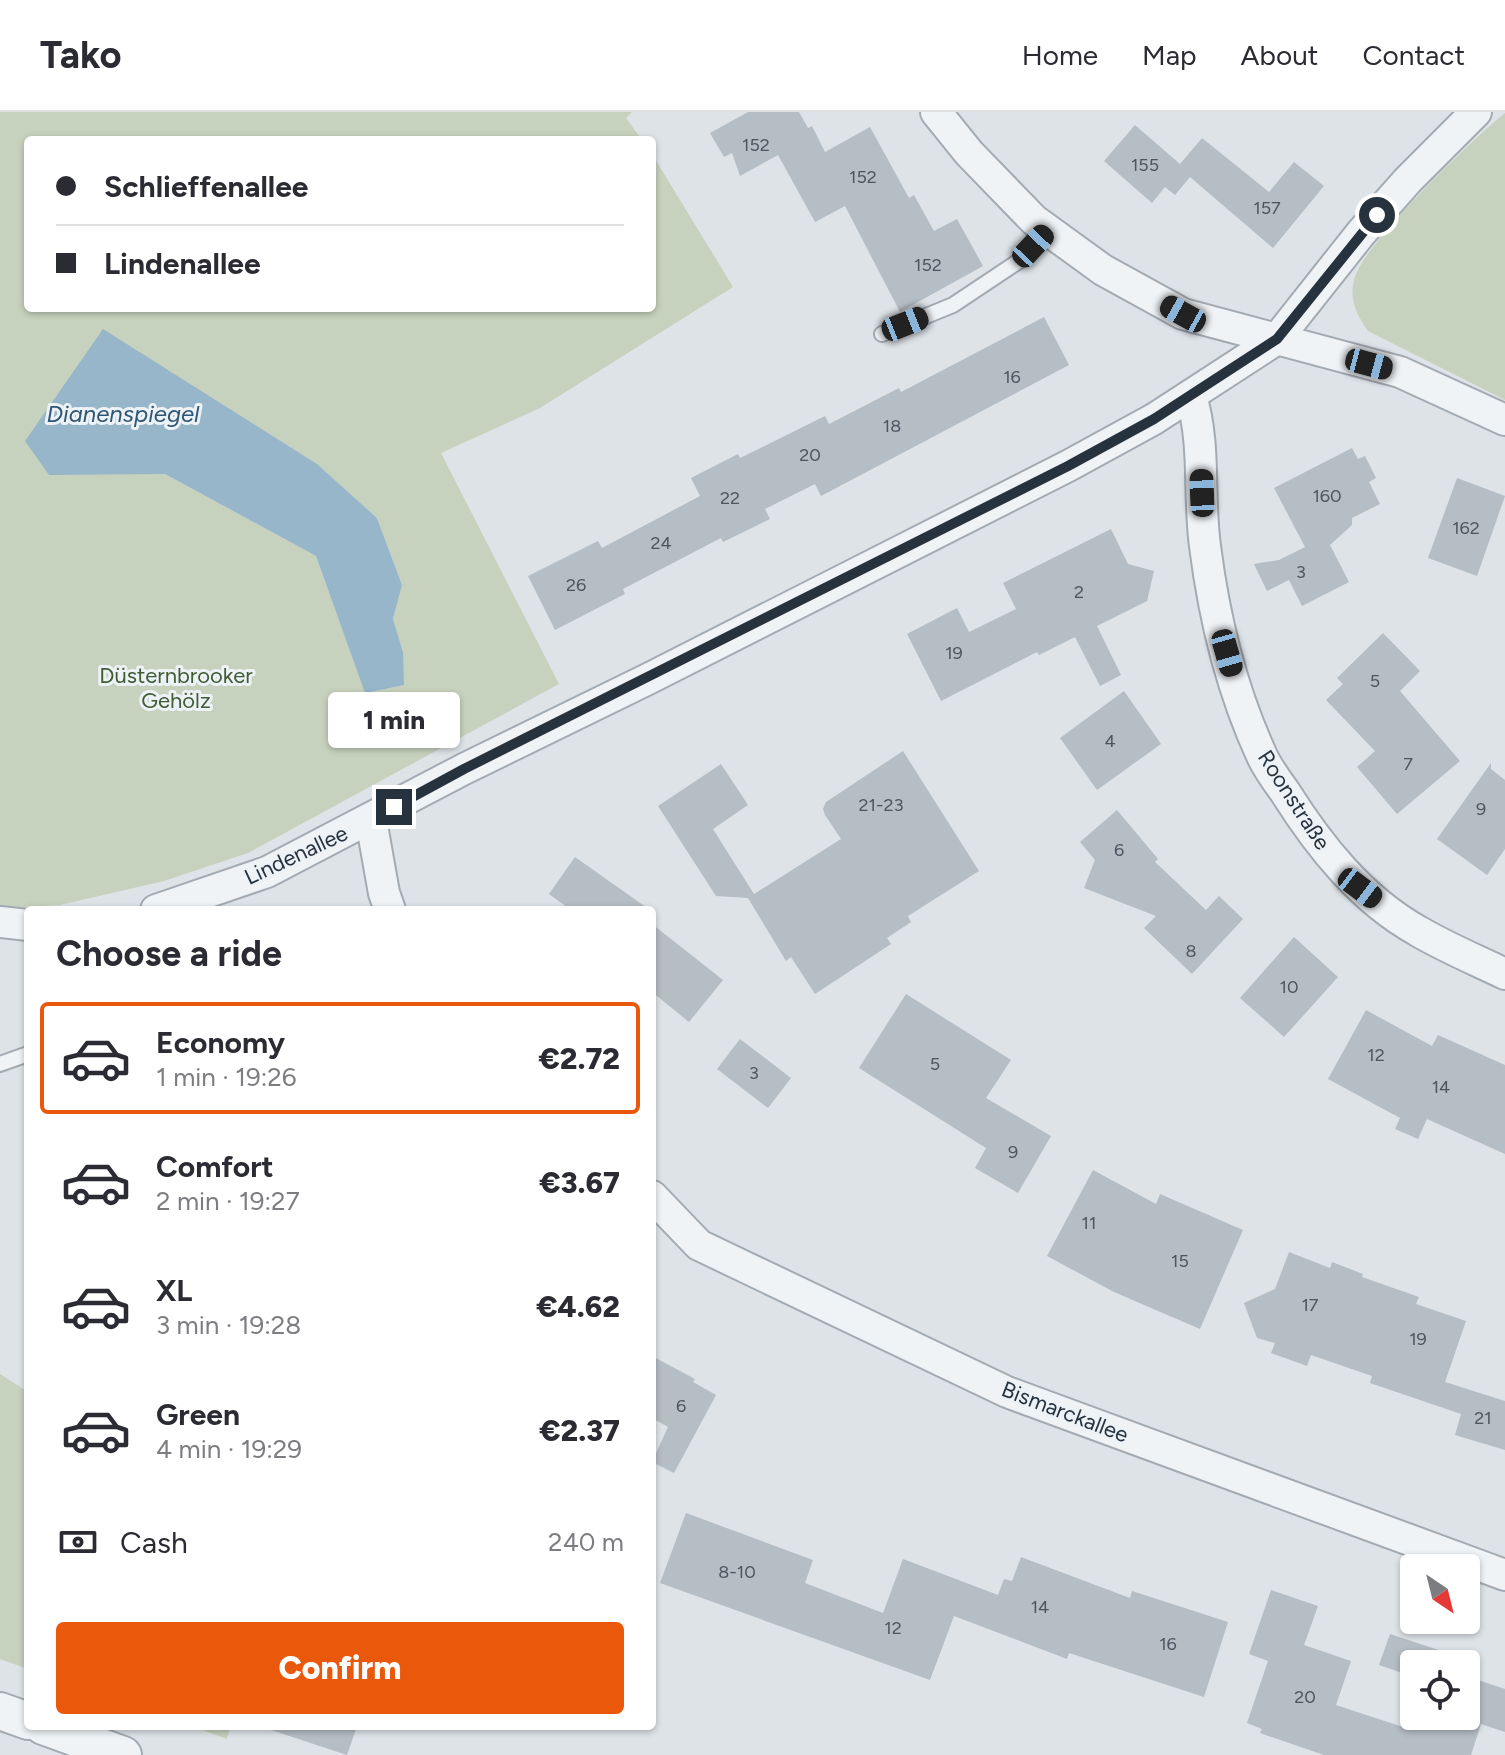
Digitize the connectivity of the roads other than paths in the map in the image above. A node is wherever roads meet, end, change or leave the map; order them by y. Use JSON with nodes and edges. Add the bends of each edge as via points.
{"nodes":[{"id":1,"x":936,"y":112,"type":"edge"},
{"id":2,"x":1476,"y":112,"type":"edge"},
{"id":3,"x":1048,"y":230,"type":"junction"},
{"id":4,"x":882,"y":334,"type":"dead end"},
{"id":5,"x":1277,"y":339,"type":"junction"},
{"id":6,"x":1191,"y":396,"type":"junction"},
{"id":7,"x":1505,"y":420,"type":"edge"},
{"id":8,"x":371,"y":820,"type":"junction"},
{"id":9,"x":168,"y":906,"type":"edge"},
{"id":10,"x":389,"y":906,"type":"edge"},
{"id":11,"x":0,"y":922,"type":"edge"},
{"id":12,"x":24,"y":925,"type":"edge"},
{"id":13,"x":1505,"y":974,"type":"edge"},
{"id":14,"x":24,"y":1056,"type":"edge"},
{"id":15,"x":0,"y":1065,"type":"edge"},
{"id":16,"x":656,"y":1200,"type":"edge"},
{"id":17,"x":1505,"y":1575,"type":"edge"},
{"id":18,"x":0,"y":1711,"type":"edge"},
{"id":19,"x":24,"y":1720,"type":"edge"},
{"id":20,"x":54,"y":1730,"type":"edge"},
{"id":21,"x":123,"y":1755,"type":"edge"}],
"edges":[{"from":1,"to":3,"type":"street"},
{"from":2,"to":5,"type":"street","name":"Lindenallee","via":[[1361,233]]},
{"from":3,"to":4,"type":"lane","via":[[1019,261],[953,305]]},
{"from":3,"to":5,"type":"street","via":[[1103,270],[1183,314]]},
{"from":5,"to":6,"type":"street","name":"Lindenallee"},
{"from":5,"to":7,"type":"street","via":[[1400,372]]},
{"from":6,"to":8,"type":"street","name":"Lindenallee","via":[[1068,466]]},
{"from":6,"to":13,"type":"street","name":"Roonstraße","via":[[1201,441],[1204,545],[1220,629],[1263,759],[1310,832],[1360,888],[1416,931]]},
{"from":8,"to":9,"type":"street","name":"Lindenallee","via":[[267,872]]},
{"from":8,"to":10,"type":"street"},
{"from":11,"to":12,"type":"street"},
{"from":14,"to":15,"type":"lane"},
{"from":16,"to":17,"type":"street","name":"Bismarckallee","via":[[699,1245],[1007,1392]]},
{"from":18,"to":19,"type":"street"},
{"from":20,"to":21,"type":"street"}]}
